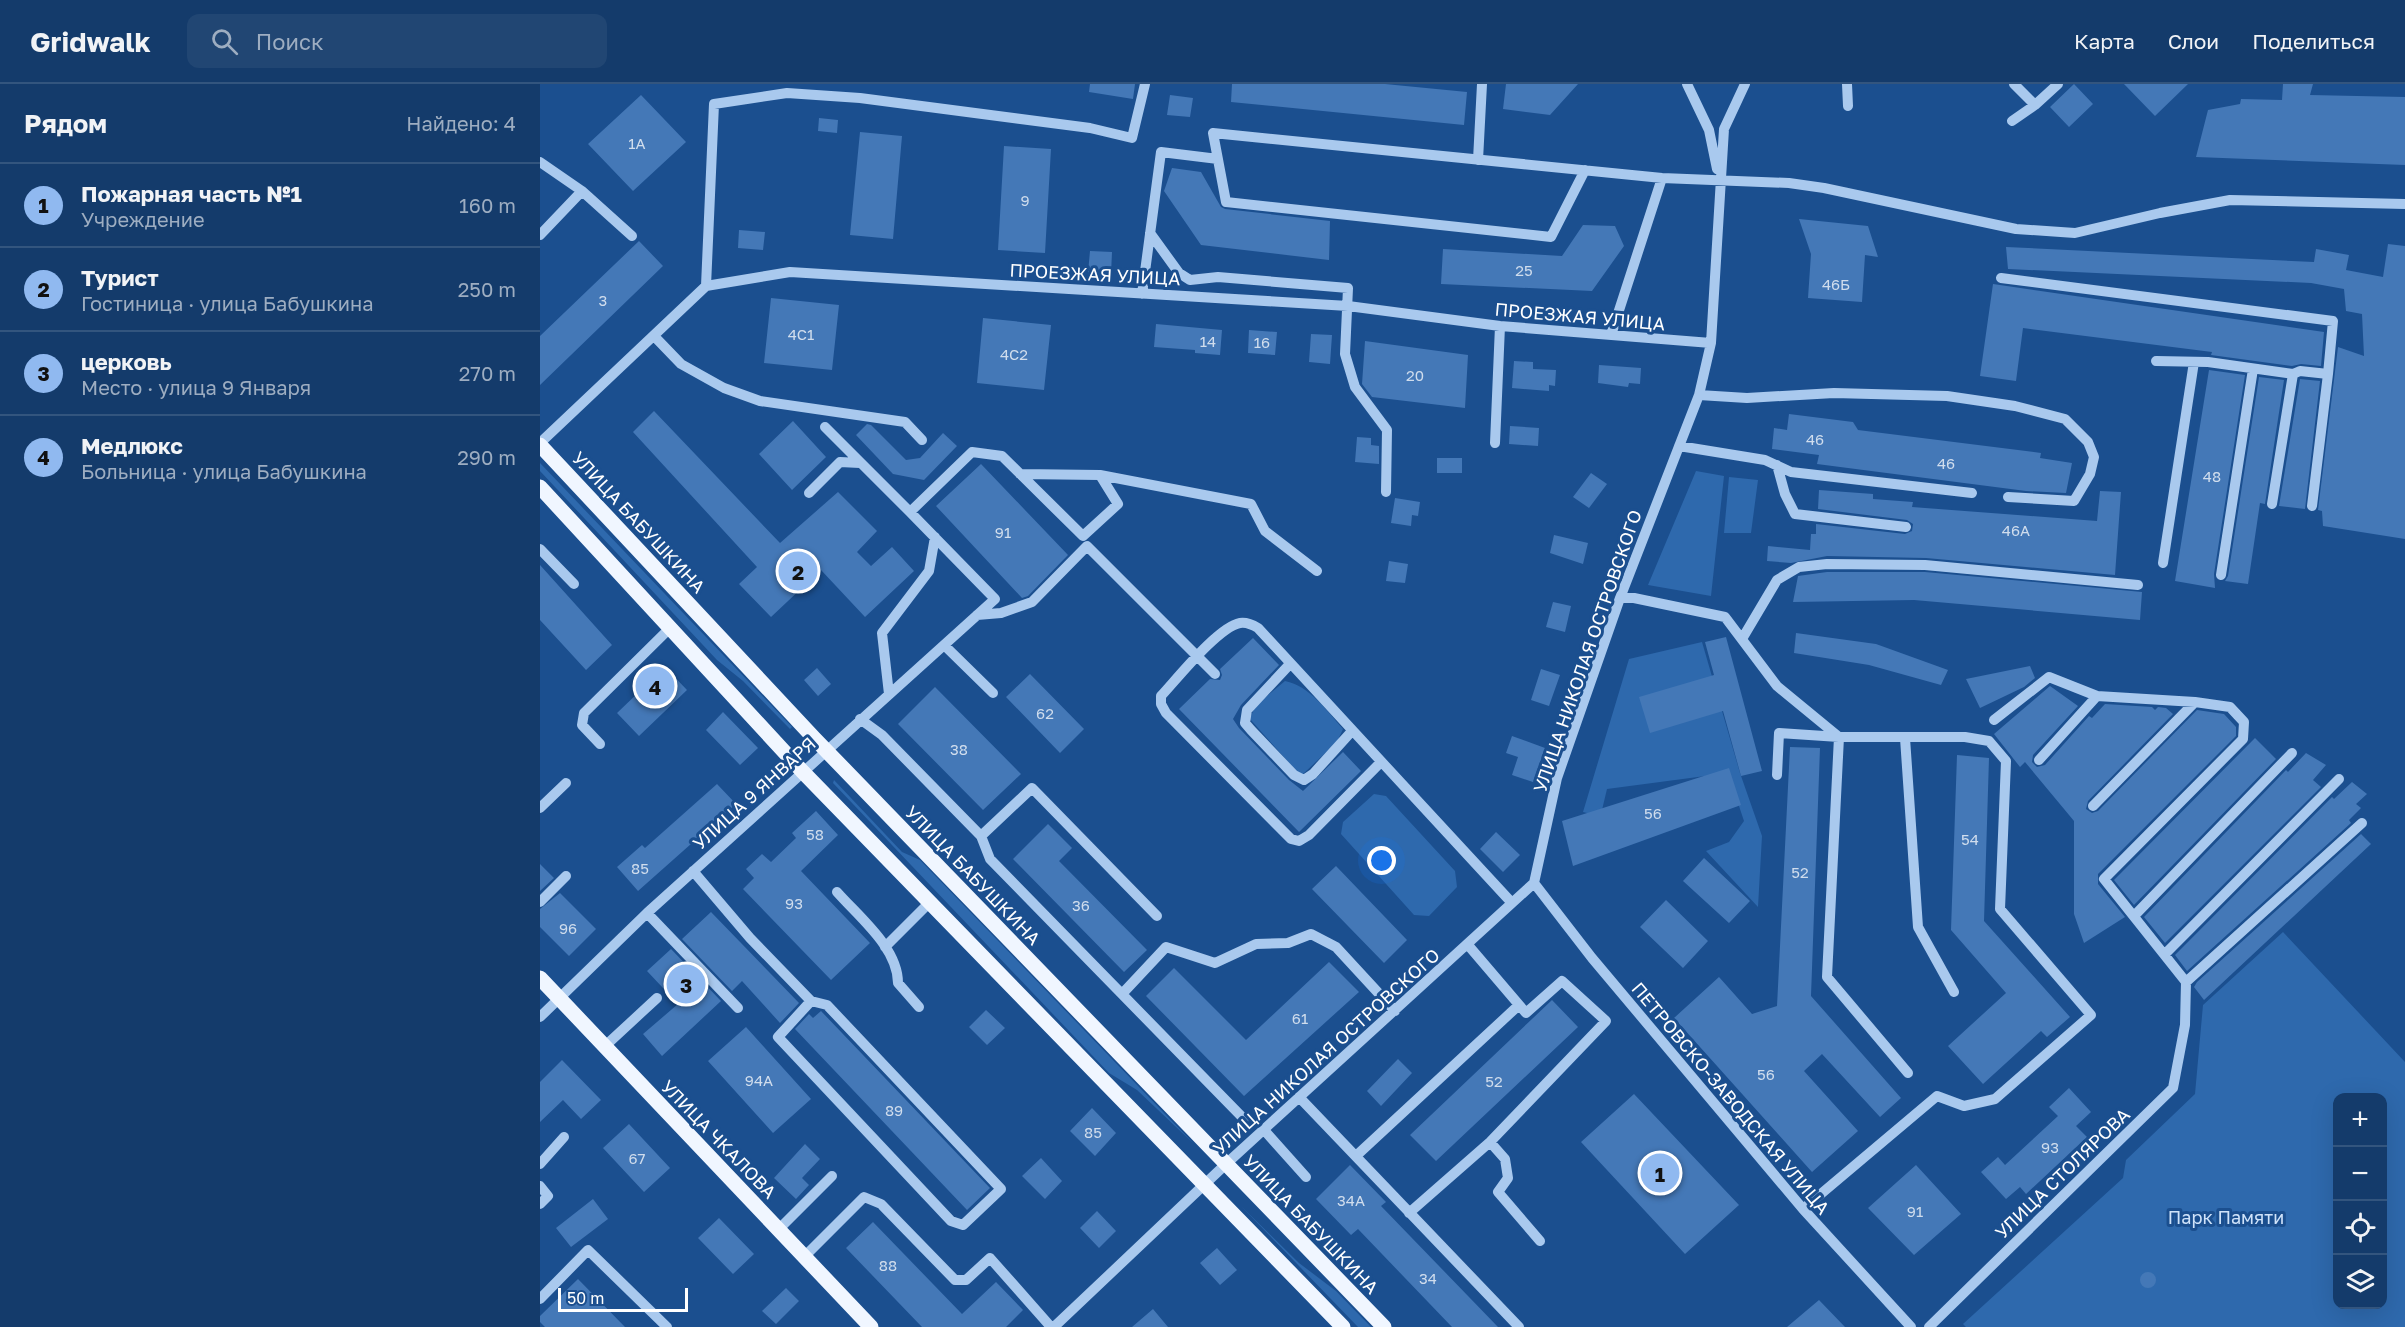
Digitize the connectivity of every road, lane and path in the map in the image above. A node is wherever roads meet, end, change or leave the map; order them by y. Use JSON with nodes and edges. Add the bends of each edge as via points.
{"nodes":[{"id":1,"x":1145,"y":84,"type":"edge"},
{"id":2,"x":1482,"y":84,"type":"edge"},
{"id":3,"x":1687,"y":84,"type":"edge"},
{"id":4,"x":1745,"y":84,"type":"edge"},
{"id":5,"x":1847,"y":84,"type":"edge"},
{"id":6,"x":2014,"y":84,"type":"edge"},
{"id":7,"x":2058,"y":84,"type":"edge"},
{"id":8,"x":2035,"y":105,"type":"junction"},
{"id":9,"x":1848,"y":106,"type":"dead end"},
{"id":10,"x":2012,"y":121,"type":"dead end"},
{"id":11,"x":1218,"y":159,"type":"junction"},
{"id":12,"x":1478,"y":160,"type":"junction"},
{"id":13,"x":540,"y":162,"type":"edge"},
{"id":14,"x":1585,"y":170,"type":"junction"},
{"id":15,"x":1662,"y":178,"type":"junction"},
{"id":16,"x":1719,"y":181,"type":"junction"},
{"id":17,"x":582,"y":191,"type":"junction"},
{"id":18,"x":2405,"y":204,"type":"edge"},
{"id":19,"x":1150,"y":233,"type":"junction"},
{"id":20,"x":540,"y":235,"type":"edge"},
{"id":21,"x":632,"y":236,"type":"dead end"},
{"id":22,"x":2001,"y":278,"type":"dead end"},
{"id":23,"x":706,"y":286,"type":"junction"},
{"id":24,"x":1142,"y":294,"type":"junction"},
{"id":25,"x":1348,"y":306,"type":"junction"},
{"id":26,"x":1500,"y":326,"type":"junction"},
{"id":27,"x":1611,"y":335,"type":"junction"},
{"id":28,"x":654,"y":336,"type":"junction"},
{"id":29,"x":1711,"y":343,"type":"junction"},
{"id":30,"x":2156,"y":361,"type":"dead end"},
{"id":31,"x":2194,"y":362,"type":"junction"},
{"id":32,"x":2253,"y":369,"type":"junction"},
{"id":33,"x":2293,"y":374,"type":"junction"},
{"id":34,"x":2328,"y":374,"type":"junction"},
{"id":35,"x":1699,"y":395,"type":"junction"},
{"id":36,"x":825,"y":428,"type":"dead end"},
{"id":37,"x":922,"y":440,"type":"dead end"},
{"id":38,"x":1495,"y":443,"type":"dead end"},
{"id":39,"x":540,"y":444,"type":"edge"},
{"id":40,"x":1679,"y":446,"type":"junction"},
{"id":41,"x":860,"y":463,"type":"junction"},
{"id":42,"x":1777,"y":465,"type":"junction"},
{"id":43,"x":1020,"y":474,"type":"junction"},
{"id":44,"x":1100,"y":475,"type":"junction"},
{"id":45,"x":540,"y":487,"type":"edge"},
{"id":46,"x":1386,"y":492,"type":"dead end"},
{"id":47,"x":809,"y":493,"type":"dead end"},
{"id":48,"x":1972,"y":493,"type":"dead end"},
{"id":49,"x":2008,"y":497,"type":"dead end"},
{"id":50,"x":2271,"y":504,"type":"dead end"},
{"id":51,"x":2312,"y":506,"type":"dead end"},
{"id":52,"x":910,"y":512,"type":"junction"},
{"id":53,"x":1906,"y":527,"type":"dead end"},
{"id":54,"x":935,"y":537,"type":"junction"},
{"id":55,"x":540,"y":549,"type":"edge"},
{"id":56,"x":2163,"y":563,"type":"dead end"},
{"id":57,"x":1317,"y":571,"type":"dead end"},
{"id":58,"x":2221,"y":575,"type":"dead end"},
{"id":59,"x":574,"y":584,"type":"dead end"},
{"id":60,"x":2138,"y":585,"type":"dead end"},
{"id":61,"x":1620,"y":598,"type":"junction"},
{"id":62,"x":977,"y":615,"type":"junction"},
{"id":63,"x":670,"y":628,"type":"junction"},
{"id":64,"x":1742,"y":639,"type":"junction"},
{"id":65,"x":944,"y":645,"type":"junction"},
{"id":66,"x":1290,"y":664,"type":"junction"},
{"id":67,"x":1215,"y":674,"type":"dead end"},
{"id":68,"x":993,"y":693,"type":"dead end"},
{"id":69,"x":889,"y":694,"type":"junction"},
{"id":70,"x":2097,"y":696,"type":"junction"},
{"id":71,"x":2195,"y":702,"type":"junction"},
{"id":72,"x":860,"y":719,"type":"junction"},
{"id":73,"x":1994,"y":720,"type":"dead end"},
{"id":74,"x":1352,"y":731,"type":"junction"},
{"id":75,"x":1839,"y":737,"type":"junction"},
{"id":76,"x":1905,"y":738,"type":"junction"},
{"id":77,"x":600,"y":744,"type":"dead end"},
{"id":78,"x":826,"y":750,"type":"junction"},
{"id":79,"x":2292,"y":753,"type":"dead end"},
{"id":80,"x":2039,"y":760,"type":"dead end"},
{"id":81,"x":1382,"y":762,"type":"junction"},
{"id":82,"x":802,"y":771,"type":"junction"},
{"id":83,"x":1777,"y":775,"type":"dead end"},
{"id":84,"x":2339,"y":779,"type":"dead end"},
{"id":85,"x":566,"y":783,"type":"dead end"},
{"id":86,"x":2093,"y":806,"type":"dead end"},
{"id":87,"x":540,"y":808,"type":"edge"},
{"id":88,"x":2362,"y":823,"type":"dead end"},
{"id":89,"x":981,"y":836,"type":"junction"},
{"id":90,"x":693,"y":871,"type":"junction"},
{"id":91,"x":566,"y":876,"type":"dead end"},
{"id":92,"x":1534,"y":883,"type":"junction"},
{"id":93,"x":837,"y":892,"type":"dead end"},
{"id":94,"x":540,"y":902,"type":"edge"},
{"id":95,"x":930,"y":902,"type":"junction"},
{"id":96,"x":1512,"y":903,"type":"junction"},
{"id":97,"x":647,"y":913,"type":"junction"},
{"id":98,"x":1157,"y":916,"type":"dead end"},
{"id":99,"x":2134,"y":916,"type":"junction"},
{"id":100,"x":1468,"y":945,"type":"junction"},
{"id":101,"x":885,"y":947,"type":"junction"},
{"id":102,"x":2164,"y":954,"type":"junction"},
{"id":103,"x":540,"y":978,"type":"edge"},
{"id":104,"x":2186,"y":982,"type":"junction"},
{"id":105,"x":1954,"y":992,"type":"dead end"},
{"id":106,"x":1122,"y":994,"type":"junction"},
{"id":107,"x":657,"y":998,"type":"dead end"},
{"id":108,"x":559,"y":999,"type":"junction"},
{"id":109,"x":811,"y":1001,"type":"junction"},
{"id":110,"x":1519,"y":1005,"type":"junction"},
{"id":111,"x":919,"y":1007,"type":"dead end"},
{"id":112,"x":738,"y":1008,"type":"dead end"},
{"id":113,"x":1395,"y":1011,"type":"junction"},
{"id":114,"x":540,"y":1017,"type":"edge"},
{"id":115,"x":604,"y":1047,"type":"junction"},
{"id":116,"x":1908,"y":1073,"type":"dead end"},
{"id":117,"x":1299,"y":1097,"type":"junction"},
{"id":118,"x":1244,"y":1119,"type":"dead end"},
{"id":119,"x":1264,"y":1130,"type":"junction"},
{"id":120,"x":564,"y":1137,"type":"dead end"},
{"id":121,"x":1490,"y":1142,"type":"junction"},
{"id":122,"x":1357,"y":1155,"type":"junction"},
{"id":123,"x":540,"y":1164,"type":"edge"},
{"id":124,"x":1226,"y":1164,"type":"junction"},
{"id":125,"x":832,"y":1176,"type":"dead end"},
{"id":126,"x":1306,"y":1177,"type":"dead end"},
{"id":127,"x":1206,"y":1184,"type":"junction"},
{"id":128,"x":540,"y":1186,"type":"edge"},
{"id":129,"x":540,"y":1204,"type":"edge"},
{"id":130,"x":1803,"y":1209,"type":"junction"},
{"id":131,"x":1409,"y":1213,"type":"junction"},
{"id":132,"x":778,"y":1230,"type":"junction"},
{"id":133,"x":1540,"y":1241,"type":"dead end"},
{"id":134,"x":804,"y":1257,"type":"junction"},
{"id":135,"x":540,"y":1299,"type":"edge"},
{"id":136,"x":667,"y":1327,"type":"edge"},
{"id":137,"x":871,"y":1327,"type":"edge"},
{"id":138,"x":1053,"y":1327,"type":"edge"},
{"id":139,"x":1343,"y":1327,"type":"edge"},
{"id":140,"x":1383,"y":1327,"type":"edge"},
{"id":141,"x":1519,"y":1327,"type":"edge"},
{"id":142,"x":1911,"y":1327,"type":"edge"},
{"id":143,"x":1929,"y":1327,"type":"edge"}],
"edges":[{"from":1,"to":23,"type":"street","via":[[1132,138],[1090,128],[860,98],[787,93],[714,104]]},
{"from":2,"to":12,"type":"street"},
{"from":3,"to":16,"type":"street","via":[[1709,130]]},
{"from":4,"to":16,"type":"street","via":[[1724,129]]},
{"from":5,"to":9,"type":"street"},
{"from":6,"to":8,"type":"street"},
{"from":7,"to":8,"type":"street"},
{"from":8,"to":10,"type":"street"},
{"from":11,"to":12,"type":"street","via":[[1213,133]]},
{"from":11,"to":14,"type":"street","via":[[1226,202],[1551,237]]},
{"from":11,"to":19,"type":"street","via":[[1161,153]]},
{"from":12,"to":14,"type":"street"},
{"from":13,"to":17,"type":"street"},
{"from":14,"to":15,"type":"street"},
{"from":15,"to":16,"type":"street"},
{"from":15,"to":27,"type":"street"},
{"from":16,"to":18,"type":"street","via":[[1824,188],[2016,229],[2075,233],[2230,200]]},
{"from":16,"to":29,"type":"street","name":"УЛИЦА НИКОЛАЯ ОСТРОВСКОГО"},
{"from":17,"to":20,"type":"street"},
{"from":17,"to":21,"type":"street"},
{"from":19,"to":24,"type":"street"},
{"from":19,"to":25,"type":"street","via":[[1179,273],[1190,280],[1218,277],[1348,288]]},
{"from":22,"to":34,"type":"street","via":[[2333,321]]},
{"from":23,"to":24,"type":"street","name":"ПРОЕЗЖАЯ УЛИЦА","via":[[790,272]]},
{"from":23,"to":28,"type":"street"},
{"from":24,"to":25,"type":"street","name":"ПРОЕЗЖАЯ УЛИЦА"},
{"from":25,"to":26,"type":"street","name":"ПРОЕЗЖАЯ УЛИЦА"},
{"from":25,"to":46,"type":"street","via":[[1345,354],[1355,387],[1387,430]]},
{"from":26,"to":27,"type":"street","name":"ПРОЕЗЖАЯ УЛИЦА"},
{"from":26,"to":38,"type":"street"},
{"from":27,"to":29,"type":"street","name":"ПРОЕЗЖАЯ УЛИЦА"},
{"from":28,"to":37,"type":"street","via":[[681,364],[724,388],[760,401],[905,422]]},
{"from":28,"to":39,"type":"street"},
{"from":29,"to":35,"type":"street","name":"УЛИЦА НИКОЛАЯ ОСТРОВСКОГО"},
{"from":30,"to":31,"type":"street"},
{"from":31,"to":32,"type":"street"},
{"from":31,"to":56,"type":"street"},
{"from":32,"to":33,"type":"street"},
{"from":32,"to":58,"type":"street"},
{"from":33,"to":34,"type":"street"},
{"from":33,"to":50,"type":"street"},
{"from":34,"to":51,"type":"street"},
{"from":35,"to":40,"type":"street","name":"УЛИЦА НИКОЛАЯ ОСТРОВСКОГО"},
{"from":35,"to":49,"type":"street","via":[[1748,399],[1834,393],[1947,396],[2015,406],[2065,419],[2088,442],[2094,457],[2090,474],[2074,501]]},
{"from":36,"to":41,"type":"street"},
{"from":39,"to":78,"type":"main road","name":"УЛИЦА БАБУШКИНА"},
{"from":40,"to":42,"type":"street"},
{"from":40,"to":61,"type":"street","name":"УЛИЦА НИКОЛАЯ ОСТРОВСКОГО"},
{"from":41,"to":47,"type":"street","via":[[840,462]]},
{"from":41,"to":52,"type":"street"},
{"from":42,"to":48,"type":"street","via":[[1791,472]]},
{"from":42,"to":53,"type":"street","via":[[1795,514]]},
{"from":43,"to":44,"type":"street"},
{"from":43,"to":44,"type":"street","via":[[1083,536],[1118,504]]},
{"from":43,"to":52,"type":"street","via":[[1002,456],[972,452]]},
{"from":44,"to":57,"type":"street","via":[[1251,504],[1265,531]]},
{"from":45,"to":63,"type":"main road"},
{"from":52,"to":54,"type":"street"},
{"from":54,"to":62,"type":"street","name":"УЛИЦА 9 ЯНВАРЯ","via":[[995,598]]},
{"from":54,"to":69,"type":"street","via":[[929,571],[882,633]]},
{"from":55,"to":59,"type":"street"},
{"from":60,"to":64,"type":"street","via":[[1925,566],[1799,567],[1778,580]]},
{"from":61,"to":64,"type":"street","via":[[1725,617]]},
{"from":61,"to":92,"type":"street","name":"УЛИЦА НИКОЛАЯ ОСТРОВСКОГО","via":[[1557,778]]},
{"from":62,"to":65,"type":"street","name":"УЛИЦА 9 ЯНВАРЯ"},
{"from":62,"to":67,"type":"street","via":[[1001,613],[1032,602],[1087,546]]},
{"from":63,"to":77,"type":"street","via":[[584,713],[582,725]]},
{"from":63,"to":82,"type":"main road"},
{"from":64,"to":75,"type":"street","via":[[1777,686]]},
{"from":65,"to":68,"type":"street"},
{"from":65,"to":69,"type":"street","name":"УЛИЦА 9 ЯНВАРЯ"},
{"from":66,"to":74,"type":"street"},
{"from":66,"to":74,"type":"street","via":[[1247,710],[1245,723],[1251,730],[1294,775],[1304,780]]},
{"from":66,"to":81,"type":"street","via":[[1258,628],[1242,622],[1228,628],[1199,654],[1161,696],[1161,704],[1291,839],[1299,841],[1309,835]]},
{"from":69,"to":72,"type":"street","name":"УЛИЦА 9 ЯНВАРЯ"},
{"from":70,"to":71,"type":"street"},
{"from":70,"to":73,"type":"street","via":[[2049,677]]},
{"from":70,"to":80,"type":"street"},
{"from":71,"to":86,"type":"street"},
{"from":71,"to":99,"type":"street","via":[[2230,707],[2244,722],[2243,739],[2104,879]]},
{"from":72,"to":78,"type":"street","name":"УЛИЦА 9 ЯНВАРЯ"},
{"from":72,"to":89,"type":"street","via":[[882,735]]},
{"from":74,"to":81,"type":"street"},
{"from":75,"to":76,"type":"street"},
{"from":75,"to":83,"type":"street","via":[[1779,733]]},
{"from":75,"to":116,"type":"street","via":[[1827,976]]},
{"from":76,"to":105,"type":"street","via":[[1918,927]]},
{"from":76,"to":130,"type":"street","via":[[1965,736],[1989,741],[2006,761],[2000,909],[2091,1015],[1995,1099],[1964,1106],[1937,1096]]},
{"from":78,"to":82,"type":"street","name":"УЛИЦА 9 ЯНВАРЯ"},
{"from":78,"to":124,"type":"main road","name":"УЛИЦА БАБУШКИНА"},
{"from":79,"to":99,"type":"street"},
{"from":81,"to":96,"type":"street"},
{"from":82,"to":90,"type":"street","name":"УЛИЦА 9 ЯНВАРЯ"},
{"from":82,"to":95,"type":"main road"},
{"from":84,"to":102,"type":"street"},
{"from":85,"to":87,"type":"street"},
{"from":88,"to":104,"type":"street"},
{"from":89,"to":98,"type":"street","via":[[1032,788]]},
{"from":89,"to":106,"type":"street","via":[[990,859]]},
{"from":90,"to":97,"type":"street","name":"УЛИЦА 9 ЯНВАРЯ"},
{"from":90,"to":109,"type":"street"},
{"from":91,"to":94,"type":"street"},
{"from":92,"to":96,"type":"street","name":"УЛИЦА НИКОЛАЯ ОСТРОВСКОГО"},
{"from":92,"to":130,"type":"street","name":"ПЕТРОВСКО-ЗАВОДСКАЯ УЛИЦА"},
{"from":93,"to":101,"type":"street"},
{"from":95,"to":101,"type":"street"},
{"from":95,"to":127,"type":"main road"},
{"from":96,"to":100,"type":"street","name":"УЛИЦА НИКОЛАЯ ОСТРОВСКОГО"},
{"from":97,"to":108,"type":"street","name":"УЛИЦА 9 ЯНВАРЯ"},
{"from":97,"to":112,"type":"street"},
{"from":99,"to":102,"type":"street"},
{"from":100,"to":110,"type":"street"},
{"from":100,"to":113,"type":"street","name":"УЛИЦА НИКОЛАЯ ОСТРОВСКОГО"},
{"from":101,"to":111,"type":"street","via":[[898,968],[898,983]]},
{"from":102,"to":104,"type":"street"},
{"from":103,"to":108,"type":"main road","name":"УЛИЦА ЧКАЛОВА"},
{"from":104,"to":143,"type":"street","name":"УЛИЦА СТОЛЯРОВА","via":[[2185,1025],[2173,1088]]},
{"from":106,"to":113,"type":"street","via":[[1166,947],[1215,963],[1256,944],[1288,943],[1311,934],[1336,947]]},
{"from":106,"to":118,"type":"street"},
{"from":107,"to":115,"type":"street"},
{"from":108,"to":114,"type":"street","name":"УЛИЦА 9 ЯНВАРЯ"},
{"from":108,"to":115,"type":"main road","name":"УЛИЦА ЧКАЛОВА"},
{"from":109,"to":109,"type":"street","via":[[827,1005],[1001,1189],[963,1225],[951,1221],[778,1037]]},
{"from":110,"to":121,"type":"street","via":[[1526,1013],[1562,981],[1606,1021]]},
{"from":110,"to":122,"type":"street"},
{"from":113,"to":117,"type":"street","name":"УЛИЦА НИКОЛАЯ ОСТРОВСКОГО"},
{"from":115,"to":132,"type":"main road","name":"УЛИЦА ЧКАЛОВА"},
{"from":117,"to":119,"type":"street","name":"УЛИЦА НИКОЛАЯ ОСТРОВСКОГО"},
{"from":117,"to":122,"type":"street"},
{"from":119,"to":124,"type":"street","name":"УЛИЦА НИКОЛАЯ ОСТРОВСКОГО"},
{"from":119,"to":126,"type":"street"},
{"from":120,"to":123,"type":"street"},
{"from":121,"to":131,"type":"street"},
{"from":121,"to":133,"type":"street","via":[[1505,1159],[1508,1178],[1498,1192]]},
{"from":122,"to":131,"type":"street"},
{"from":124,"to":127,"type":"street","name":"УЛИЦА НИКОЛАЯ ОСТРОВСКОГО"},
{"from":124,"to":140,"type":"main road","name":"УЛИЦА БАБУШКИНА"},
{"from":125,"to":132,"type":"street"},
{"from":127,"to":138,"type":"street","name":"УЛИЦА НИКОЛАЯ ОСТРОВСКОГО"},
{"from":127,"to":139,"type":"main road"},
{"from":128,"to":129,"type":"street","via":[[548,1196]]},
{"from":130,"to":142,"type":"street","name":"ПЕТРОВСКО-ЗАВОДСКАЯ УЛИЦА"},
{"from":131,"to":141,"type":"street"},
{"from":132,"to":134,"type":"main road","name":"УЛИЦА ЧКАЛОВА"},
{"from":134,"to":137,"type":"main road","name":"УЛИЦА ЧКАЛОВА"},
{"from":134,"to":138,"type":"street","via":[[864,1197],[881,1204],[955,1280],[966,1280],[990,1258]]},
{"from":135,"to":136,"type":"street","via":[[588,1250]]}]}
